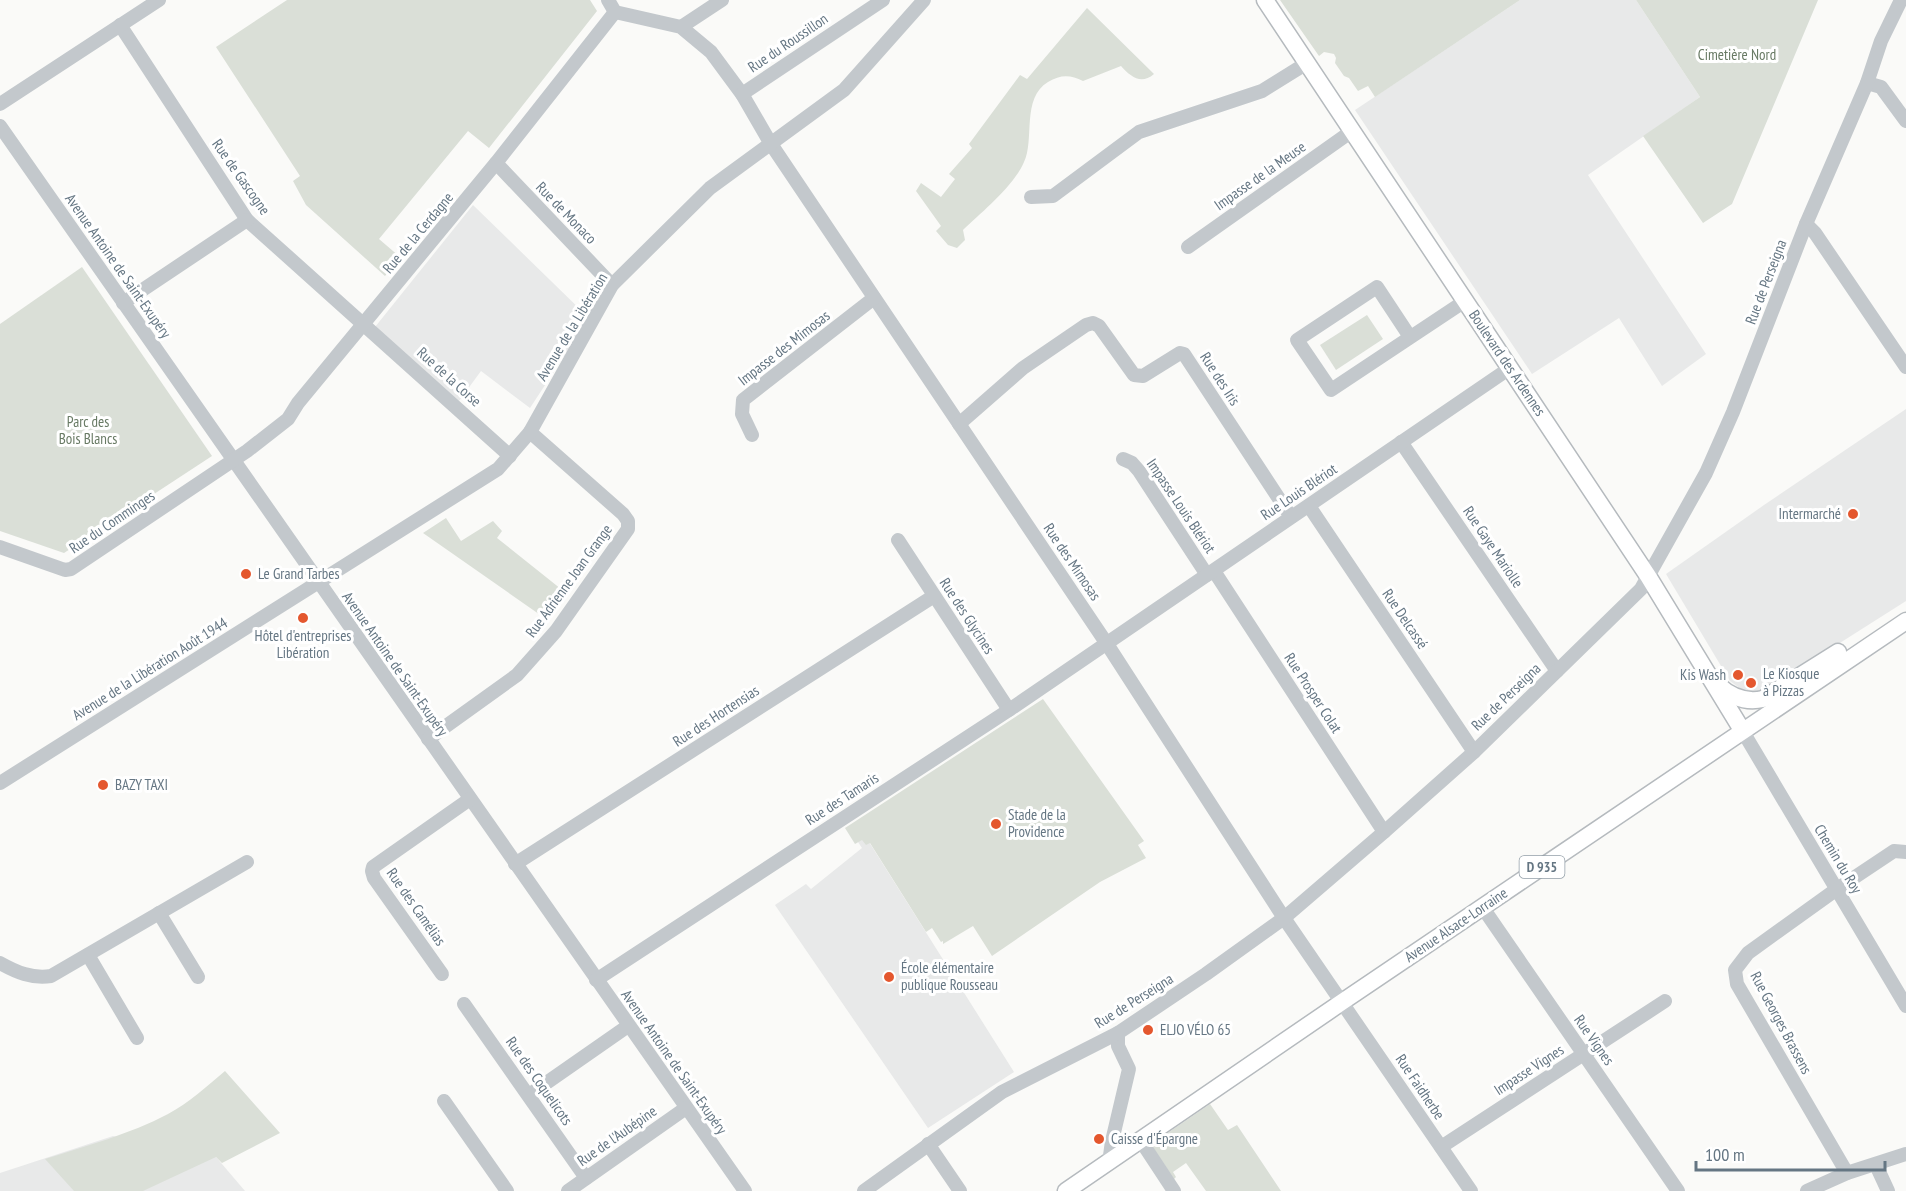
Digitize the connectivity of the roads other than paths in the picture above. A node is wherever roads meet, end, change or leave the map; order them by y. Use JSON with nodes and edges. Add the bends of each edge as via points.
{"nodes":[{"id":1,"x":159,"y":0,"type":"edge"},
{"id":2,"x":722,"y":0,"type":"edge"},
{"id":3,"x":883,"y":0,"type":"edge"},
{"id":4,"x":924,"y":0,"type":"edge"},
{"id":5,"x":1265,"y":0,"type":"edge"},
{"id":6,"x":1901,"y":0,"type":"edge"},
{"id":7,"x":611,"y":6,"type":"edge"},
{"id":8,"x":120,"y":26,"type":"junction"},
{"id":9,"x":681,"y":27,"type":"junction"},
{"id":10,"x":1307,"y":63,"type":"junction"},
{"id":11,"x":1868,"y":83,"type":"junction"},
{"id":12,"x":742,"y":94,"type":"junction"},
{"id":13,"x":0,"y":104,"type":"edge"},
{"id":14,"x":1906,"y":121,"type":"edge"},
{"id":15,"x":0,"y":126,"type":"edge"},
{"id":16,"x":1352,"y":131,"type":"junction"},
{"id":17,"x":771,"y":144,"type":"junction"},
{"id":18,"x":496,"y":163,"type":"junction"},
{"id":19,"x":1031,"y":197,"type":"dead end"},
{"id":20,"x":247,"y":220,"type":"junction"},
{"id":21,"x":1806,"y":224,"type":"junction"},
{"id":22,"x":1188,"y":247,"type":"dead end"},
{"id":23,"x":612,"y":285,"type":"junction"},
{"id":24,"x":874,"y":298,"type":"junction"},
{"id":25,"x":1465,"y":301,"type":"junction"},
{"id":26,"x":123,"y":303,"type":"junction"},
{"id":27,"x":364,"y":323,"type":"junction"},
{"id":28,"x":1410,"y":337,"type":"junction"},
{"id":29,"x":1906,"y":367,"type":"edge"},
{"id":30,"x":1510,"y":368,"type":"junction"},
{"id":31,"x":959,"y":424,"type":"junction"},
{"id":32,"x":530,"y":432,"type":"junction"},
{"id":33,"x":752,"y":435,"type":"dead end"},
{"id":34,"x":1401,"y":442,"type":"junction"},
{"id":35,"x":510,"y":456,"type":"junction"},
{"id":36,"x":1124,"y":459,"type":"dead end"},
{"id":37,"x":233,"y":460,"type":"junction"},
{"id":38,"x":1309,"y":506,"type":"junction"},
{"id":39,"x":1291,"y":517,"type":"junction"},
{"id":40,"x":898,"y":540,"type":"dead end"},
{"id":41,"x":0,"y":547,"type":"edge"},
{"id":42,"x":1211,"y":573,"type":"junction"},
{"id":43,"x":1648,"y":576,"type":"junction"},
{"id":44,"x":318,"y":582,"type":"junction"},
{"id":45,"x":934,"y":596,"type":"junction"},
{"id":46,"x":1906,"y":620,"type":"edge"},
{"id":47,"x":1107,"y":644,"type":"junction"},
{"id":48,"x":1557,"y":671,"type":"junction"},
{"id":49,"x":1712,"y":679,"type":"junction"},
{"id":50,"x":1009,"y":710,"type":"junction"},
{"id":51,"x":1742,"y":730,"type":"junction"},
{"id":52,"x":428,"y":740,"type":"junction"},
{"id":53,"x":1474,"y":752,"type":"junction"},
{"id":54,"x":0,"y":783,"type":"edge"},
{"id":55,"x":470,"y":799,"type":"junction"},
{"id":56,"x":1384,"y":832,"type":"junction"},
{"id":57,"x":1906,"y":852,"type":"edge"},
{"id":58,"x":247,"y":862,"type":"dead end"},
{"id":59,"x":515,"y":864,"type":"junction"},
{"id":60,"x":1838,"y":890,"type":"junction"},
{"id":61,"x":1483,"y":908,"type":"junction"},
{"id":62,"x":159,"y":913,"type":"junction"},
{"id":63,"x":1284,"y":918,"type":"junction"},
{"id":64,"x":88,"y":955,"type":"junction"},
{"id":65,"x":0,"y":963,"type":"edge"},
{"id":66,"x":442,"y":974,"type":"dead end"},
{"id":67,"x":198,"y":977,"type":"dead end"},
{"id":68,"x":596,"y":980,"type":"junction"},
{"id":69,"x":1665,"y":1001,"type":"dead end"},
{"id":70,"x":1342,"y":1002,"type":"junction"},
{"id":71,"x":464,"y":1004,"type":"dead end"},
{"id":72,"x":1906,"y":1006,"type":"edge"},
{"id":73,"x":628,"y":1026,"type":"junction"},
{"id":74,"x":1118,"y":1034,"type":"junction"},
{"id":75,"x":137,"y":1038,"type":"dead end"},
{"id":76,"x":1584,"y":1054,"type":"junction"},
{"id":77,"x":529,"y":1095,"type":"junction"},
{"id":78,"x":444,"y":1101,"type":"dead end"},
{"id":79,"x":686,"y":1108,"type":"junction"},
{"id":80,"x":1141,"y":1141,"type":"junction"},
{"id":81,"x":928,"y":1144,"type":"junction"},
{"id":82,"x":1441,"y":1147,"type":"junction"},
{"id":83,"x":1906,"y":1154,"type":"edge"},
{"id":84,"x":1109,"y":1163,"type":"junction"},
{"id":85,"x":1876,"y":1165,"type":"junction"},
{"id":86,"x":1846,"y":1173,"type":"junction"},
{"id":87,"x":586,"y":1178,"type":"junction"},
{"id":88,"x":507,"y":1191,"type":"edge"},
{"id":89,"x":568,"y":1191,"type":"edge"},
{"id":90,"x":745,"y":1191,"type":"edge"},
{"id":91,"x":864,"y":1191,"type":"edge"},
{"id":92,"x":960,"y":1191,"type":"edge"},
{"id":93,"x":1066,"y":1191,"type":"edge"},
{"id":94,"x":1174,"y":1191,"type":"edge"},
{"id":95,"x":1471,"y":1191,"type":"edge"},
{"id":96,"x":1678,"y":1191,"type":"edge"},
{"id":97,"x":1807,"y":1191,"type":"edge"},
{"id":98,"x":1888,"y":1191,"type":"edge"}],
"edges":[{"from":1,"to":8,"type":"street"},
{"from":2,"to":9,"type":"street"},
{"from":3,"to":12,"type":"street","name":"Rue du Roussillon"},
{"from":4,"to":17,"type":"street","name":"Avenue de la Libération","via":[[844,90]]},
{"from":5,"to":10,"type":"main road","name":"Boulevard des Ardennes"},
{"from":6,"to":11,"type":"street","name":"Rue de Perseigna","via":[[1881,41]]},
{"from":7,"to":9,"type":"street"},
{"from":7,"to":18,"type":"street","name":"Rue de la Cerdagne"},
{"from":8,"to":13,"type":"street"},
{"from":8,"to":20,"type":"street","name":"Rue de Gascogne"},
{"from":9,"to":12,"type":"street","name":"Rue des Mimosas","via":[[711,52]]},
{"from":10,"to":16,"type":"main road","name":"Boulevard des Ardennes"},
{"from":10,"to":19,"type":"street","via":[[1262,91],[1139,132],[1053,196]]},
{"from":11,"to":14,"type":"street","via":[[1881,87]]},
{"from":11,"to":21,"type":"street","name":"Rue de Perseigna"},
{"from":12,"to":17,"type":"street","name":"Rue des Mimosas"},
{"from":15,"to":26,"type":"street","name":"Avenue Antoine de Saint-Exupéry"},
{"from":16,"to":22,"type":"street","name":"Impasse de la Meuse"},
{"from":16,"to":25,"type":"main road","name":"Boulevard des Ardennes"},
{"from":17,"to":23,"type":"street","name":"Avenue de la Libération","via":[[710,188]]},
{"from":17,"to":24,"type":"street","name":"Rue des Mimosas"},
{"from":18,"to":23,"type":"street","name":"Rue de Monaco"},
{"from":18,"to":27,"type":"street","name":"Rue de la Cerdagne"},
{"from":20,"to":26,"type":"street"},
{"from":20,"to":27,"type":"street","name":"Rue de Gascogne"},
{"from":21,"to":29,"type":"street"},
{"from":21,"to":43,"type":"street","name":"Rue de Perseigna","via":[[1706,473]]},
{"from":23,"to":32,"type":"street","name":"Avenue de la Libération"},
{"from":24,"to":31,"type":"street","name":"Rue des Mimosas"},
{"from":24,"to":33,"type":"street","name":"Impasse des Mimosas","via":[[743,400],[742,414]]},
{"from":25,"to":28,"type":"street"},
{"from":25,"to":30,"type":"main road","name":"Boulevard des Ardennes"},
{"from":26,"to":37,"type":"street","name":"Avenue Antoine de Saint-Exupéry"},
{"from":27,"to":35,"type":"street","name":"Rue de la Corse"},
{"from":27,"to":37,"type":"street","name":"Rue de la Cerdagne","via":[[288,419]]},
{"from":28,"to":28,"type":"street","via":[[1377,287],[1297,340],[1331,390]]},
{"from":30,"to":34,"type":"street","name":"Rue Louis Blériot"},
{"from":30,"to":43,"type":"main road","name":"Boulevard des Ardennes"},
{"from":31,"to":39,"type":"street","name":"Rue des Iris","via":[[1023,368],[1093,323],[1134,375],[1143,376],[1184,354]]},
{"from":31,"to":47,"type":"street","name":"Rue des Mimosas"},
{"from":32,"to":35,"type":"street","name":"Avenue de la Libération"},
{"from":32,"to":52,"type":"street","name":"Rue Adrienne Joan Grange","via":[[623,514],[628,529],[556,631],[517,675]]},
{"from":34,"to":38,"type":"street","name":"Rue Louis Blériot"},
{"from":34,"to":48,"type":"street","name":"Rue Gaye Mariolle"},
{"from":35,"to":44,"type":"street","name":"Avenue de la Libération","via":[[498,469]]},
{"from":36,"to":42,"type":"street","name":"Impasse Louis Blériot","via":[[1139,471]]},
{"from":37,"to":41,"type":"street","name":"Rue du Comminges","via":[[71,569]]},
{"from":37,"to":44,"type":"street","name":"Avenue Antoine de Saint-Exupéry"},
{"from":38,"to":39,"type":"street","name":"Rue Louis Blériot"},
{"from":38,"to":53,"type":"street","name":"Rue Delcassé"},
{"from":39,"to":42,"type":"street","name":"Rue Louis Blériot"},
{"from":40,"to":45,"type":"street","name":"Rue des Glycines"},
{"from":42,"to":47,"type":"street","name":"Rue Louis Blériot"},
{"from":42,"to":56,"type":"street","name":"Rue Prosper Colat"},
{"from":43,"to":48,"type":"street","name":"Rue de Perseigna","via":[[1641,589]]},
{"from":43,"to":49,"type":"main road","name":"Boulevard des Ardennes"},
{"from":44,"to":52,"type":"street","name":"Avenue Antoine de Saint-Exupéry"},
{"from":44,"to":54,"type":"street","name":"Avenue de la Libération Août 1944"},
{"from":45,"to":50,"type":"street","name":"Rue des Glycines"},
{"from":45,"to":59,"type":"street","name":"Rue des Hortensias"},
{"from":46,"to":49,"type":"main road","via":[[1878,627],[1762,699],[1743,700]]},
{"from":46,"to":51,"type":"main road","name":"Avenue Alsace-Lorraine","number":"D 935"},
{"from":47,"to":50,"type":"street","name":"Rue des Tamaris"},
{"from":47,"to":63,"type":"street","name":"Rue des Mimosas"},
{"from":48,"to":53,"type":"street","name":"Rue de Perseigna"},
{"from":49,"to":51,"type":"main road","name":"Boulevard des Ardennes"},
{"from":50,"to":68,"type":"street","name":"Rue des Tamaris"},
{"from":51,"to":60,"type":"street","name":"Chemin du Roy"},
{"from":51,"to":61,"type":"main road","name":"Avenue Alsace-Lorraine","number":"D 935"},
{"from":52,"to":55,"type":"street","name":"Avenue Antoine de Saint-Exupéry"},
{"from":53,"to":56,"type":"street","name":"Rue de Perseigna"},
{"from":55,"to":59,"type":"street","name":"Avenue Antoine de Saint-Exupéry"},
{"from":55,"to":66,"type":"street","name":"Rue des Camélias","via":[[372,871]]},
{"from":56,"to":63,"type":"street","name":"Rue de Perseigna"},
{"from":57,"to":60,"type":"street","name":"Rue Georges Brassens","via":[[1894,851]]},
{"from":58,"to":62,"type":"street"},
{"from":59,"to":68,"type":"street","name":"Avenue Antoine de Saint-Exupéry"},
{"from":60,"to":72,"type":"street","name":"Chemin du Roy"},
{"from":60,"to":86,"type":"street","name":"Rue Georges Brassens","via":[[1748,953],[1735,970],[1737,984]]},
{"from":61,"to":70,"type":"main road","name":"Avenue Alsace-Lorraine","number":"D 935"},
{"from":61,"to":76,"type":"street","name":"Rue Vignes"},
{"from":62,"to":64,"type":"street"},
{"from":62,"to":67,"type":"street"},
{"from":63,"to":70,"type":"street","name":"Rue des Mimosas"},
{"from":63,"to":74,"type":"street","name":"Rue de Perseigna"},
{"from":64,"to":65,"type":"street","via":[[51,976],[38,978]]},
{"from":64,"to":75,"type":"street"},
{"from":68,"to":73,"type":"street","name":"Avenue Antoine de Saint-Exupéry"},
{"from":69,"to":76,"type":"street","name":"Impasse Vignes"},
{"from":70,"to":80,"type":"main road","name":"Avenue Alsace-Lorraine","number":"D 935"},
{"from":70,"to":82,"type":"street","name":"Rue Faidherbe"},
{"from":71,"to":77,"type":"street","name":"Rue des Coquelicots"},
{"from":73,"to":77,"type":"street"},
{"from":73,"to":79,"type":"street","name":"Avenue Antoine de Saint-Exupéry"},
{"from":74,"to":81,"type":"street","name":"Rue de Perseigna","via":[[1021,1081]]},
{"from":74,"to":84,"type":"street","via":[[1118,1046],[1129,1069]]},
{"from":76,"to":82,"type":"street","name":"Impasse Vignes"},
{"from":76,"to":96,"type":"street","name":"Rue Vignes"},
{"from":77,"to":87,"type":"street","name":"Rue des Coquelicots"},
{"from":78,"to":88,"type":"street"},
{"from":79,"to":87,"type":"street","name":"Rue de l'Aubépine"},
{"from":79,"to":90,"type":"street","name":"Avenue Antoine de Saint-Exupéry"},
{"from":80,"to":84,"type":"main road","name":"Avenue Alsace-Lorraine","number":"D 935"},
{"from":80,"to":94,"type":"street"},
{"from":81,"to":91,"type":"street","name":"Rue de Perseigna"},
{"from":81,"to":92,"type":"street"},
{"from":82,"to":95,"type":"street","name":"Rue Faidherbe"},
{"from":83,"to":85,"type":"street"},
{"from":84,"to":93,"type":"main road","name":"Avenue Alsace-Lorraine","number":"D 935"},
{"from":85,"to":86,"type":"street"},
{"from":85,"to":98,"type":"street"},
{"from":86,"to":97,"type":"street"},
{"from":87,"to":89,"type":"street","name":"Rue de l'Aubépine"}]}
